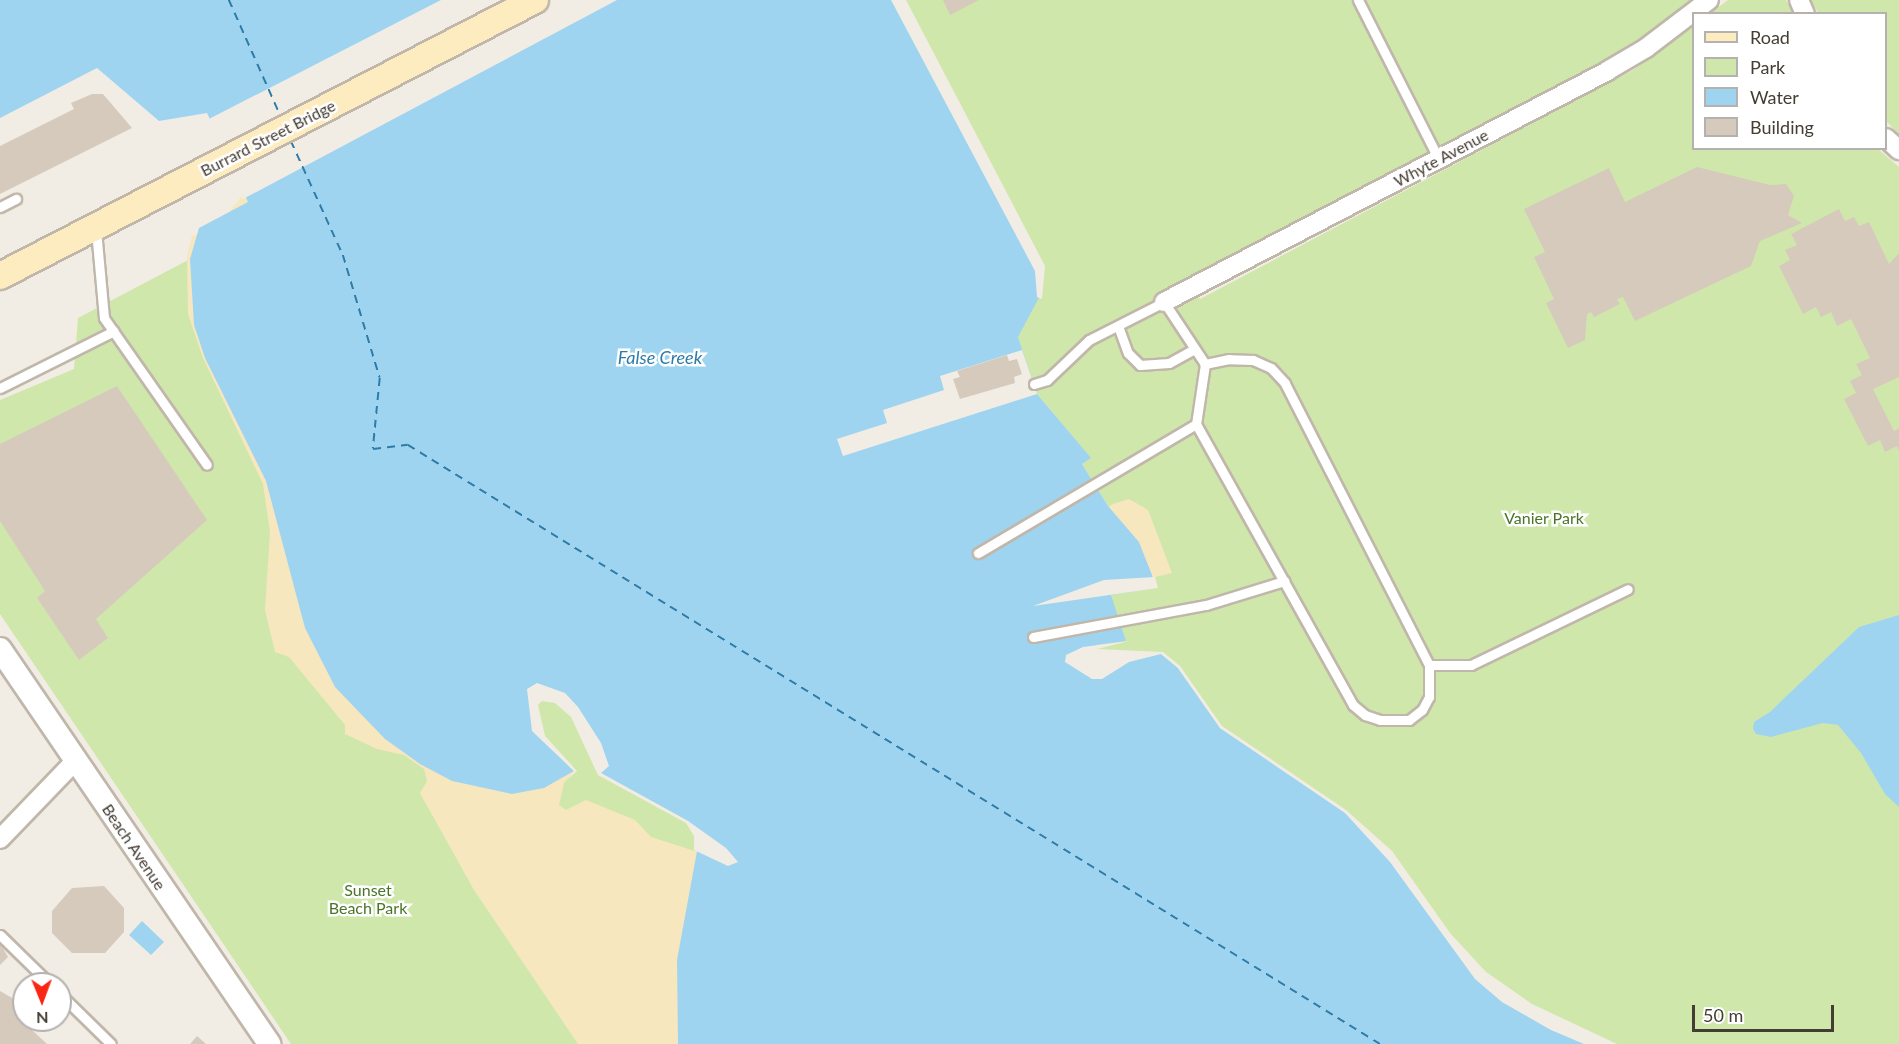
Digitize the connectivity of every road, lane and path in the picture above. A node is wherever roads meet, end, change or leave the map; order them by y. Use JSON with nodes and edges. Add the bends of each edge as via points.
{"nodes":[{"id":1,"x":535,"y":0,"type":"edge"},
{"id":2,"x":1358,"y":0,"type":"edge"},
{"id":3,"x":1709,"y":0,"type":"edge"},
{"id":4,"x":1692,"y":12,"type":"edge"},
{"id":5,"x":1692,"y":12,"type":"edge"},
{"id":6,"x":1887,"y":139,"type":"edge"},
{"id":7,"x":1899,"y":150,"type":"edge"},
{"id":8,"x":1438,"y":158,"type":"junction"},
{"id":9,"x":202,"y":176,"type":"dead end"},
{"id":10,"x":16,"y":199,"type":"dead end"},
{"id":11,"x":0,"y":207,"type":"edge"},
{"id":12,"x":0,"y":276,"type":"edge"},
{"id":13,"x":1164,"y":302,"type":"junction"},
{"id":14,"x":1118,"y":326,"type":"junction"},
{"id":15,"x":114,"y":331,"type":"junction"},
{"id":16,"x":1194,"y":349,"type":"junction"},
{"id":17,"x":1205,"y":364,"type":"junction"},
{"id":18,"x":1034,"y":384,"type":"dead end"},
{"id":19,"x":0,"y":388,"type":"edge"},
{"id":20,"x":1196,"y":424,"type":"junction"},
{"id":21,"x":207,"y":465,"type":"dead end"},
{"id":22,"x":978,"y":553,"type":"dead end"},
{"id":23,"x":1284,"y":581,"type":"junction"},
{"id":24,"x":1628,"y":589,"type":"dead end"},
{"id":25,"x":1033,"y":638,"type":"dead end"},
{"id":26,"x":0,"y":649,"type":"edge"},
{"id":27,"x":1429,"y":665,"type":"junction"},
{"id":28,"x":75,"y":761,"type":"junction"},
{"id":29,"x":0,"y":839,"type":"edge"},
{"id":30,"x":0,"y":935,"type":"edge"},
{"id":31,"x":38,"y":972,"type":"edge"},
{"id":32,"x":72,"y":1006,"type":"edge"},
{"id":33,"x":111,"y":1044,"type":"edge"},
{"id":34,"x":269,"y":1044,"type":"edge"}],
"edges":[{"from":1,"to":12,"type":"main road","name":"Burrard Street Bridge"},
{"from":2,"to":8,"type":"lane"},
{"from":3,"to":5,"type":"street","name":"Whyte Avenue"},
{"from":4,"to":8,"type":"street","name":"Whyte Avenue","via":[[1617,65]]},
{"from":6,"to":7,"type":"street"},
{"from":8,"to":13,"type":"street","name":"Whyte Avenue"},
{"from":9,"to":15,"type":"lane","via":[[96,229],[100,304]]},
{"from":10,"to":11,"type":"lane"},
{"from":13,"to":14,"type":"lane"},
{"from":13,"to":16,"type":"lane"},
{"from":14,"to":16,"type":"lane","via":[[1128,353],[1140,364],[1169,363]]},
{"from":14,"to":18,"type":"lane","via":[[1089,340],[1047,380]]},
{"from":15,"to":19,"type":"lane"},
{"from":15,"to":21,"type":"lane"},
{"from":16,"to":17,"type":"lane"},
{"from":17,"to":20,"type":"lane"},
{"from":17,"to":27,"type":"lane","via":[[1252,360],[1271,368],[1285,383]]},
{"from":20,"to":22,"type":"lane"},
{"from":20,"to":23,"type":"lane"},
{"from":23,"to":25,"type":"lane","via":[[1206,605]]},
{"from":23,"to":27,"type":"lane","via":[[1353,705],[1365,715],[1394,723],[1409,720],[1422,710],[1429,697]]},
{"from":24,"to":27,"type":"lane","via":[[1471,665]]},
{"from":26,"to":28,"type":"street","name":"Beach Avenue"},
{"from":28,"to":29,"type":"street"},
{"from":28,"to":34,"type":"street","name":"Beach Avenue"},
{"from":30,"to":31,"type":"lane"},
{"from":32,"to":33,"type":"lane"}]}
